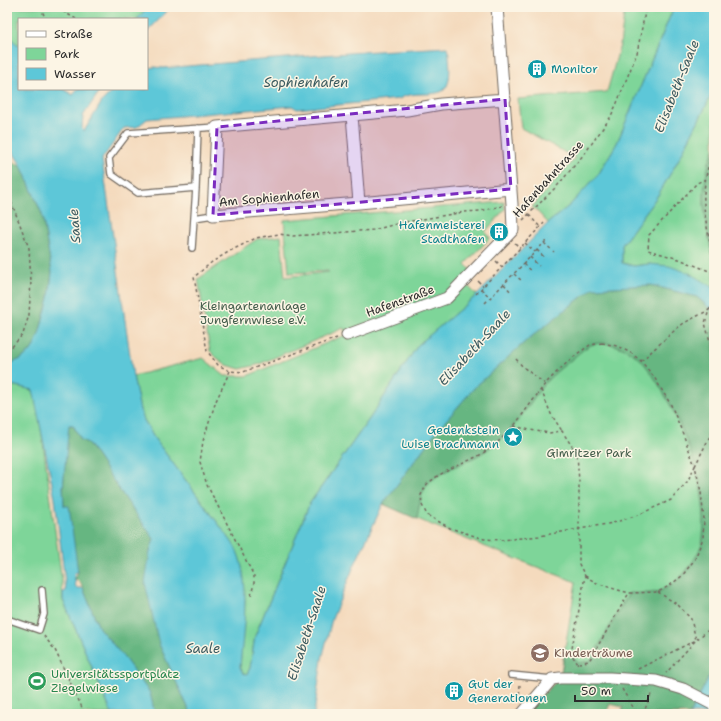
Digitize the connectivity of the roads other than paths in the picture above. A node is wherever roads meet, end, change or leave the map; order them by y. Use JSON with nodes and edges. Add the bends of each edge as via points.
{"nodes":[{"id":1,"x":497,"y":7,"type":"edge"},
{"id":2,"x":505,"y":99,"type":"junction"},
{"id":3,"x":352,"y":115,"type":"junction"},
{"id":4,"x":217,"y":127,"type":"junction"},
{"id":5,"x":198,"y":128,"type":"junction"},
{"id":6,"x":196,"y":188,"type":"junction"},
{"id":7,"x":511,"y":189,"type":"junction"},
{"id":8,"x":359,"y":203,"type":"junction"},
{"id":9,"x":213,"y":215,"type":"junction"},
{"id":10,"x":194,"y":218,"type":"junction"},
{"id":11,"x":192,"y":248,"type":"dead end"},
{"id":12,"x":346,"y":335,"type":"road end"},
{"id":13,"x":42,"y":590,"type":"dead end"},
{"id":14,"x":7,"y":619,"type":"edge"},
{"id":15,"x":511,"y":675,"type":"dead end"},
{"id":16,"x":552,"y":679,"type":"junction"},
{"id":17,"x":714,"y":705,"type":"edge"},
{"id":18,"x":520,"y":710,"type":"edge"}],
"edges":[{"from":1,"to":2,"type":"street"},
{"from":2,"to":3,"type":"street"},
{"from":2,"to":7,"type":"street"},
{"from":3,"to":4,"type":"street"},
{"from":3,"to":8,"type":"street"},
{"from":4,"to":5,"type":"lane"},
{"from":4,"to":9,"type":"street","name":"Am Sophienhafen"},
{"from":5,"to":6,"type":"lane"},
{"from":5,"to":6,"type":"lane","via":[[128,133],[109,158],[111,174],[138,193]]},
{"from":6,"to":10,"type":"lane"},
{"from":7,"to":8,"type":"street","name":"Am Sophienhafen"},
{"from":7,"to":12,"type":"street","name":"Hafenstraße","via":[[514,230],[447,298]]},
{"from":8,"to":9,"type":"street","name":"Am Sophienhafen"},
{"from":9,"to":10,"type":"lane"},
{"from":10,"to":11,"type":"lane"},
{"from":13,"to":14,"type":"lane","via":[[44,614],[39,630]]},
{"from":15,"to":16,"type":"lane"},
{"from":16,"to":17,"type":"street","via":[[656,681],[683,689]]},
{"from":16,"to":18,"type":"street"}]}
